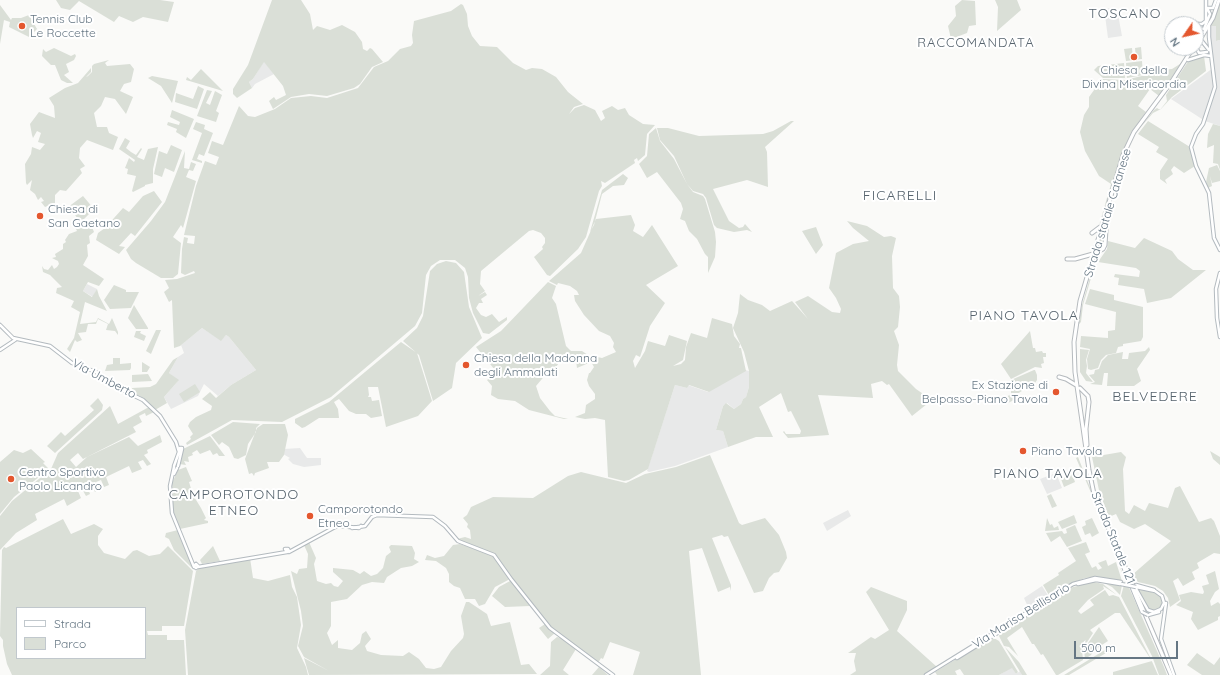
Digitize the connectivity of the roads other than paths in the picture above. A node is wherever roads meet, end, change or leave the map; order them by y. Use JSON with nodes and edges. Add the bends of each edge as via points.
{"nodes":[{"id":1,"x":1206,"y":0,"type":"edge"},
{"id":2,"x":1218,"y":0,"type":"edge"},
{"id":3,"x":1207,"y":7,"type":"junction"},
{"id":4,"x":1204,"y":22,"type":"edge"},
{"id":5,"x":1210,"y":23,"type":"junction"},
{"id":6,"x":1204,"y":29,"type":"joint"},
{"id":7,"x":1204,"y":32,"type":"edge"},
{"id":8,"x":1204,"y":44,"type":"edge"},
{"id":9,"x":1208,"y":48,"type":"junction"},
{"id":10,"x":1206,"y":54,"type":"junction"},
{"id":11,"x":1211,"y":54,"type":"junction"},
{"id":12,"x":1189,"y":56,"type":"edge"},
{"id":13,"x":1190,"y":56,"type":"edge"},
{"id":14,"x":1188,"y":60,"type":"junction"},
{"id":15,"x":1107,"y":213,"type":"junction"},
{"id":16,"x":1103,"y":222,"type":"junction"},
{"id":17,"x":1092,"y":233,"type":"dead end"},
{"id":18,"x":1220,"y":250,"type":"edge"},
{"id":19,"x":1097,"y":252,"type":"dead end"},
{"id":20,"x":1092,"y":254,"type":"dead end"},
{"id":21,"x":1070,"y":255,"type":"dead end"},
{"id":22,"x":1073,"y":258,"type":"junction"},
{"id":23,"x":1067,"y":259,"type":"dead end"},
{"id":24,"x":1220,"y":273,"type":"edge"},
{"id":25,"x":0,"y":325,"type":"edge"},
{"id":26,"x":1220,"y":337,"type":"edge"},
{"id":27,"x":16,"y":339,"type":"junction"},
{"id":28,"x":0,"y":350,"type":"edge"},
{"id":29,"x":1059,"y":378,"type":"dead end"},
{"id":30,"x":1076,"y":385,"type":"dead end"},
{"id":31,"x":1080,"y":388,"type":"dead end"},
{"id":32,"x":1080,"y":396,"type":"junction"},
{"id":33,"x":1087,"y":445,"type":"junction"},
{"id":34,"x":1115,"y":547,"type":"junction"},
{"id":35,"x":1121,"y":583,"type":"junction"},
{"id":36,"x":1135,"y":585,"type":"junction"},
{"id":37,"x":1166,"y":603,"type":"junction"},
{"id":38,"x":613,"y":675,"type":"edge"},
{"id":39,"x":926,"y":675,"type":"edge"},
{"id":40,"x":929,"y":675,"type":"edge"},
{"id":41,"x":1172,"y":675,"type":"edge"}],
"edges":[{"from":1,"to":3,"type":"main road"},
{"from":2,"to":3,"type":"main road","via":[[1213,8]]},
{"from":2,"to":5,"type":"main road","name":"Strada statale Catanese"},
{"from":2,"to":6,"type":"main road","name":"Strada statale Catanese"},
{"from":3,"to":4,"type":"main road"},
{"from":3,"to":6,"type":"main road","via":[[1210,14]]},
{"from":5,"to":7,"type":"main road","name":"Strada statale Catanese"},
{"from":5,"to":11,"type":"main road"},
{"from":8,"to":9,"type":"main road"},
{"from":9,"to":10,"type":"main road"},
{"from":9,"to":11,"type":"main road"},
{"from":10,"to":11,"type":"main road"},
{"from":10,"to":14,"type":"main road"},
{"from":11,"to":18,"type":"main road","via":[[1215,87],[1191,147],[1196,166],[1209,193],[1214,238]]},
{"from":12,"to":16,"type":"main road","name":"Strada statale Catanese","via":[[1131,137],[1120,161]]},
{"from":13,"to":14,"type":"main road","name":"Strada statale Catanese"},
{"from":14,"to":15,"type":"main road","name":"Strada statale Catanese","via":[[1130,144]]},
{"from":15,"to":19,"type":"main road","via":[[1105,245]]},
{"from":15,"to":32,"type":"main road","name":"Strada statale Catanese","via":[[1077,323],[1075,349]]},
{"from":16,"to":17,"type":"main road"},
{"from":16,"to":32,"type":"main road","name":"Strada statale Catanese","via":[[1075,323],[1074,350]]},
{"from":20,"to":22,"type":"main road"},
{"from":21,"to":22,"type":"main road"},
{"from":22,"to":23,"type":"main road"},
{"from":24,"to":26,"type":"main road","via":[[1216,289]]},
{"from":25,"to":27,"type":"main road","name":"Via Umberto"},
{"from":27,"to":28,"type":"main road"},
{"from":27,"to":38,"type":"main road","name":"Via Umberto","via":[[50,346],[72,363],[93,371],[114,386],[141,398],[160,416],[180,449],[171,480],[172,513],[196,565],[294,549],[335,527],[359,528],[377,515],[428,515],[441,523],[458,541],[494,556],[550,628]]},
{"from":29,"to":30,"type":"main road","via":[[1066,378]]},
{"from":31,"to":33,"type":"main road","via":[[1088,396],[1089,402]]},
{"from":32,"to":33,"type":"main road","name":"Strada Statale 121"},
{"from":32,"to":34,"type":"main road","name":"Strada Statale 121","via":[[1094,494]]},
{"from":33,"to":36,"type":"main road","name":"Strada Statale 121","via":[[1097,498]]},
{"from":34,"to":37,"type":"main road","bridge":true,"via":[[1142,612],[1148,615],[1161,611]]},
{"from":34,"to":41,"type":"main road","name":"Strada Statale 121"},
{"from":35,"to":36,"type":"main road","bridge":true},
{"from":35,"to":39,"type":"main road","name":"Via Marisa Bellisario","via":[[1095,578],[1073,584]]},
{"from":35,"to":40,"type":"main road","name":"Via Marisa Bellisario","via":[[1096,580],[1074,586]]},
{"from":36,"to":36,"type":"main road","via":[[1162,596],[1164,603],[1161,609],[1154,612],[1148,610]]},
{"from":36,"to":37,"type":"main road","via":[[1159,592],[1164,596]]},
{"from":36,"to":41,"type":"main road","name":"Strada Statale 121"},
{"from":37,"to":41,"type":"main road","via":[[1162,639]]}]}
